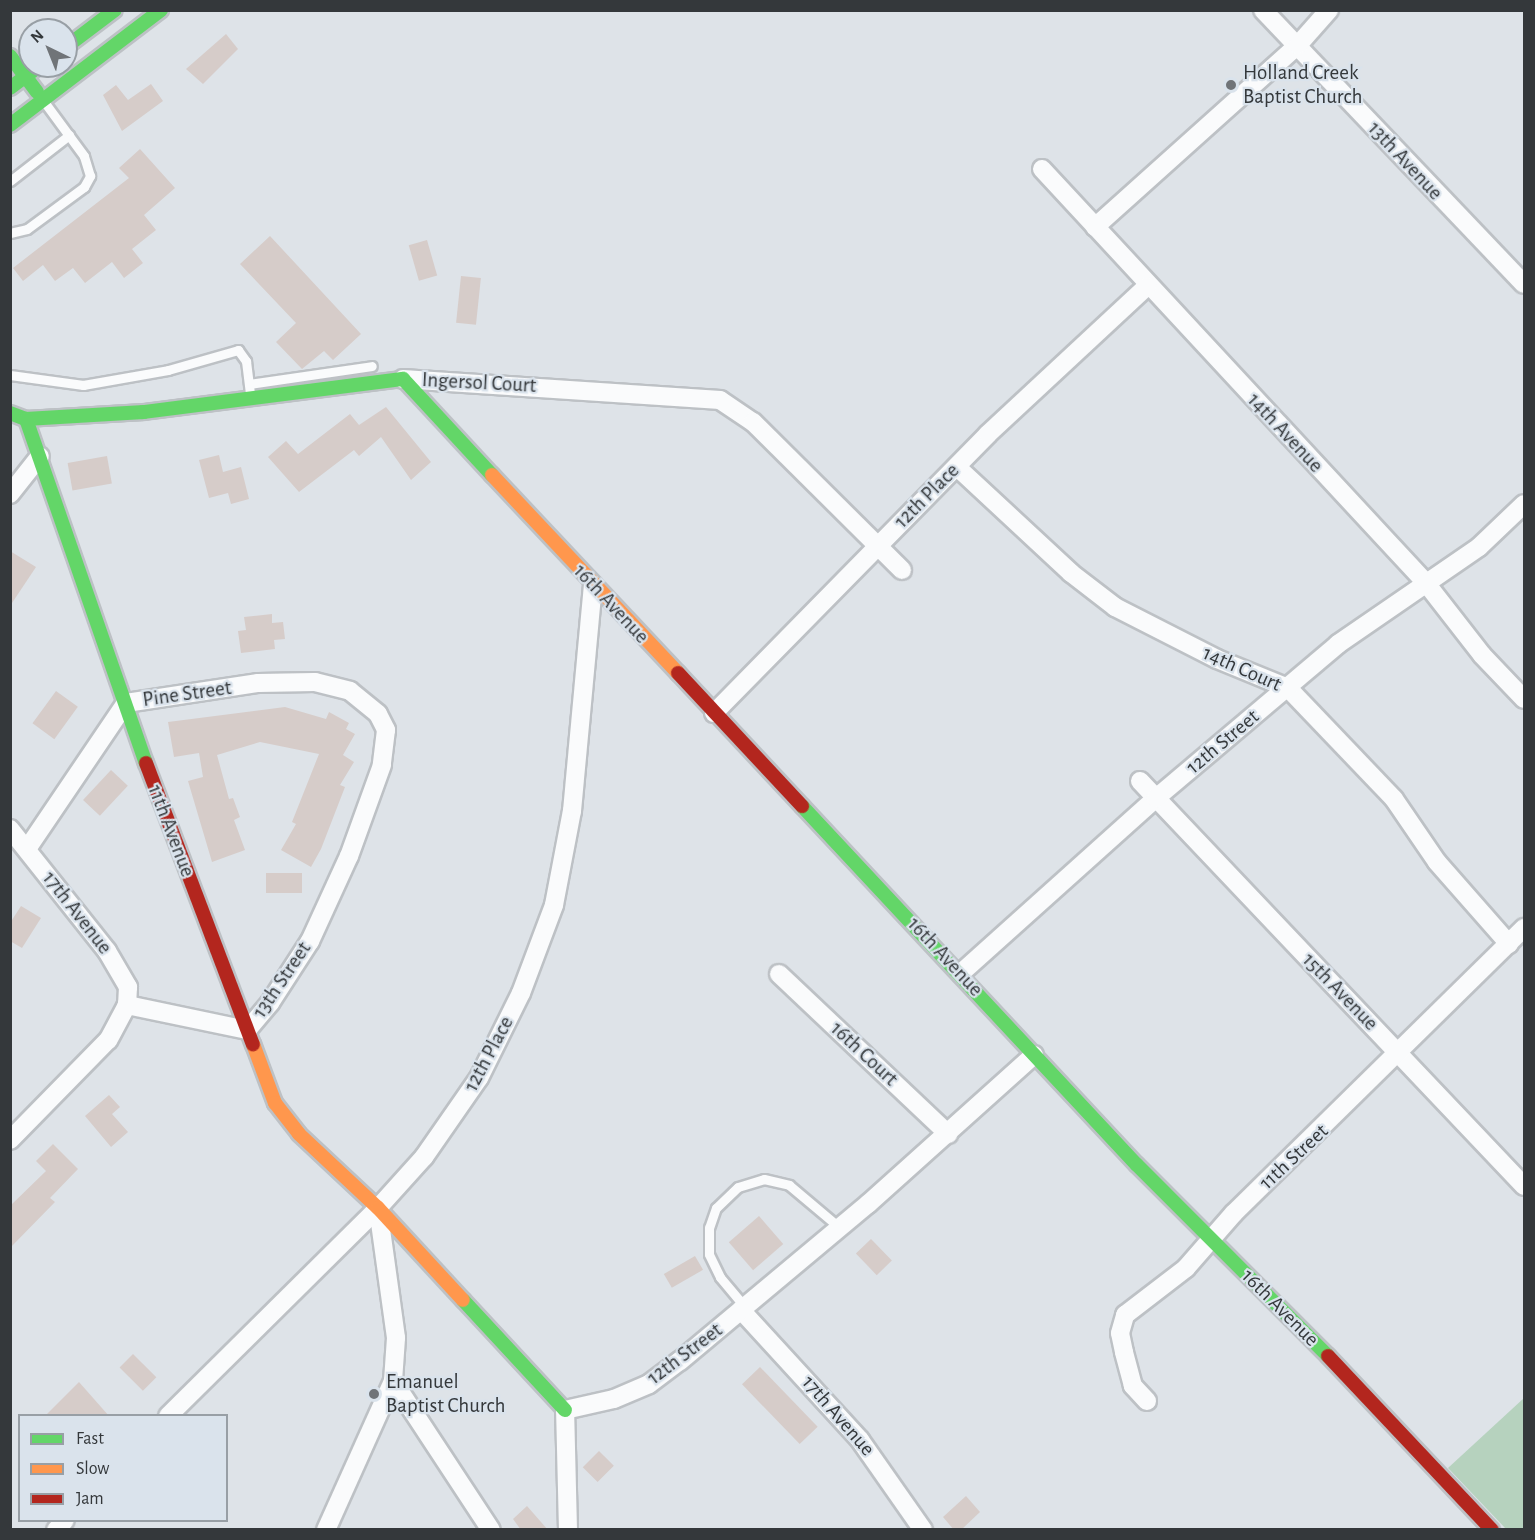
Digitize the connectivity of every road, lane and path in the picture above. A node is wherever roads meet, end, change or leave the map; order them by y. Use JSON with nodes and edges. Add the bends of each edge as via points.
{"nodes":[{"id":1,"x":115,"y":10,"type":"edge"},
{"id":2,"x":162,"y":10,"type":"edge"},
{"id":3,"x":1263,"y":10,"type":"edge"},
{"id":4,"x":1329,"y":10,"type":"edge"},
{"id":5,"x":78,"y":38,"type":"edge"},
{"id":6,"x":1298,"y":45,"type":"junction"},
{"id":7,"x":23,"y":78,"type":"edge"},
{"id":8,"x":29,"y":78,"type":"edge"},
{"id":9,"x":10,"y":88,"type":"edge"},
{"id":10,"x":42,"y":100,"type":"junction"},
{"id":11,"x":10,"y":124,"type":"edge"},
{"id":12,"x":69,"y":135,"type":"junction"},
{"id":13,"x":10,"y":167,"type":"edge"},
{"id":14,"x":1042,"y":169,"type":"dead end"},
{"id":15,"x":14,"y":178,"type":"edge"},
{"id":16,"x":1095,"y":227,"type":"junction"},
{"id":17,"x":10,"y":233,"type":"edge"},
{"id":18,"x":1524,"y":284,"type":"edge"},
{"id":19,"x":1147,"y":286,"type":"junction"},
{"id":20,"x":372,"y":366,"type":"dead end"},
{"id":21,"x":10,"y":375,"type":"edge"},
{"id":22,"x":403,"y":379,"type":"junction"},
{"id":23,"x":250,"y":391,"type":"junction"},
{"id":24,"x":10,"y":413,"type":"edge"},
{"id":25,"x":26,"y":419,"type":"junction"},
{"id":26,"x":40,"y":456,"type":"junction"},
{"id":27,"x":957,"y":467,"type":"junction"},
{"id":28,"x":10,"y":494,"type":"edge"},
{"id":29,"x":1524,"y":504,"type":"edge"},
{"id":30,"x":879,"y":543,"type":"junction"},
{"id":31,"x":902,"y":570,"type":"dead end"},
{"id":32,"x":1426,"y":583,"type":"junction"},
{"id":33,"x":593,"y":586,"type":"junction"},
{"id":34,"x":1288,"y":688,"type":"junction"},
{"id":35,"x":1524,"y":699,"type":"edge"},
{"id":36,"x":126,"y":703,"type":"junction"},
{"id":37,"x":714,"y":713,"type":"junction"},
{"id":38,"x":378,"y":714,"type":"joint"},
{"id":39,"x":1140,"y":781,"type":"dead end"},
{"id":40,"x":1156,"y":798,"type":"junction"},
{"id":41,"x":10,"y":829,"type":"edge"},
{"id":42,"x":27,"y":849,"type":"junction"},
{"id":43,"x":1524,"y":928,"type":"edge"},
{"id":44,"x":1509,"y":944,"type":"junction"},
{"id":45,"x":961,"y":973,"type":"junction"},
{"id":46,"x":779,"y":974,"type":"dead end"},
{"id":47,"x":127,"y":1005,"type":"junction"},
{"id":48,"x":247,"y":1030,"type":"junction"},
{"id":49,"x":1400,"y":1053,"type":"junction"},
{"id":50,"x":1034,"y":1055,"type":"junction"},
{"id":51,"x":948,"y":1134,"type":"junction"},
{"id":52,"x":10,"y":1140,"type":"edge"},
{"id":53,"x":1524,"y":1186,"type":"edge"},
{"id":54,"x":378,"y":1208,"type":"junction"},
{"id":55,"x":840,"y":1228,"type":"junction"},
{"id":56,"x":1211,"y":1240,"type":"junction"},
{"id":57,"x":743,"y":1309,"type":"junction"},
{"id":58,"x":393,"y":1381,"type":"junction"},
{"id":59,"x":1146,"y":1401,"type":"dead end"},
{"id":60,"x":565,"y":1410,"type":"junction"},
{"id":61,"x":170,"y":1414,"type":"edge"},
{"id":62,"x":326,"y":1530,"type":"edge"},
{"id":63,"x":491,"y":1530,"type":"edge"},
{"id":64,"x":568,"y":1530,"type":"edge"},
{"id":65,"x":923,"y":1530,"type":"edge"},
{"id":66,"x":1492,"y":1530,"type":"edge"}],
"edges":[{"from":1,"to":5,"type":"street"},
{"from":2,"to":10,"type":"street"},
{"from":3,"to":6,"type":"street","name":"13th Avenue"},
{"from":4,"to":6,"type":"street"},
{"from":6,"to":16,"type":"street"},
{"from":6,"to":18,"type":"street","name":"13th Avenue"},
{"from":7,"to":9,"type":"street"},
{"from":8,"to":10,"type":"street"},
{"from":10,"to":11,"type":"street"},
{"from":10,"to":12,"type":"lane"},
{"from":12,"to":15,"type":"lane"},
{"from":12,"to":17,"type":"lane","via":[[84,156],[90,176],[84,187],[27,229]]},
{"from":13,"to":15,"type":"lane"},
{"from":14,"to":16,"type":"street","name":"14th Avenue"},
{"from":16,"to":19,"type":"street","name":"14th Avenue"},
{"from":19,"to":27,"type":"street","name":"12th Place"},
{"from":19,"to":32,"type":"street","name":"14th Avenue"},
{"from":20,"to":23,"type":"lane"},
{"from":21,"to":23,"type":"lane","via":[[82,385],[168,370],[238,350],[246,361]]},
{"from":22,"to":23,"type":"street","name":"Ingersol Court"},
{"from":22,"to":30,"type":"street","name":"Ingersol Court","via":[[720,400],[753,422]]},
{"from":22,"to":33,"type":"street","name":"16th Avenue"},
{"from":23,"to":25,"type":"street","name":"Ingersol Court","via":[[144,412]]},
{"from":24,"to":25,"type":"street"},
{"from":25,"to":26,"type":"street","name":"11th Avenue"},
{"from":26,"to":28,"type":"street"},
{"from":26,"to":36,"type":"street","name":"11th Avenue"},
{"from":27,"to":30,"type":"street","name":"12th Place"},
{"from":27,"to":34,"type":"street","name":"14th Court","via":[[1115,607],[1217,659]]},
{"from":29,"to":32,"type":"street","name":"12th Street","via":[[1479,548]]},
{"from":30,"to":31,"type":"street"},
{"from":30,"to":37,"type":"street","name":"12th Place"},
{"from":32,"to":34,"type":"street","name":"12th Street","via":[[1379,612]]},
{"from":32,"to":35,"type":"street","name":"14th Avenue","via":[[1482,655]]},
{"from":33,"to":37,"type":"street","name":"16th Avenue"},
{"from":33,"to":54,"type":"street","name":"12th Place","via":[[572,811],[554,905],[521,993],[479,1078],[424,1157]]},
{"from":34,"to":40,"type":"street","name":"12th Street"},
{"from":34,"to":44,"type":"street","name":"14th Court","via":[[1394,799],[1437,862]]},
{"from":36,"to":38,"type":"street","name":"Pine Street","via":[[258,683],[315,682],[350,691]]},
{"from":36,"to":42,"type":"street","name":"Pine Street"},
{"from":36,"to":48,"type":"street","name":"11th Avenue"},
{"from":37,"to":45,"type":"street","name":"16th Avenue"},
{"from":38,"to":48,"type":"street","name":"13th Street","via":[[386,730],[382,765],[349,856],[310,941]]},
{"from":39,"to":40,"type":"street"},
{"from":40,"to":45,"type":"street","name":"12th Street"},
{"from":40,"to":49,"type":"street","name":"15th Avenue"},
{"from":41,"to":42,"type":"street","name":"17th Avenue"},
{"from":42,"to":47,"type":"street","name":"17th Avenue","via":[[118,968],[128,987]]},
{"from":43,"to":44,"type":"street","name":"11th Street"},
{"from":44,"to":49,"type":"street","name":"11th Street"},
{"from":45,"to":50,"type":"street","name":"16th Avenue"},
{"from":46,"to":51,"type":"street","name":"16th Court"},
{"from":47,"to":48,"type":"street","name":"13th Street"},
{"from":47,"to":52,"type":"street","via":[[108,1040]]},
{"from":48,"to":54,"type":"street","name":"11th Avenue","via":[[275,1103],[298,1134]]},
{"from":49,"to":53,"type":"street","name":"15th Avenue"},
{"from":49,"to":56,"type":"street","name":"11th Street"},
{"from":50,"to":51,"type":"street","name":"12th Street"},
{"from":50,"to":56,"type":"street","name":"16th Avenue"},
{"from":51,"to":55,"type":"street","name":"12th Street"},
{"from":54,"to":58,"type":"street","via":[[396,1338]]},
{"from":54,"to":60,"type":"street"},
{"from":54,"to":61,"type":"street","name":"12th Place"},
{"from":55,"to":57,"type":"street","name":"12th Street"},
{"from":55,"to":57,"type":"lane","name":"12th Street","via":[[789,1185],[764,1179],[738,1187],[716,1208],[709,1228],[710,1254],[720,1278]]},
{"from":56,"to":59,"type":"street","name":"11th Street","via":[[1186,1268],[1125,1315],[1120,1334],[1124,1352],[1133,1386]]},
{"from":56,"to":66,"type":"street","name":"16th Avenue"},
{"from":57,"to":60,"type":"street","name":"12th Street","via":[[649,1384]]},
{"from":57,"to":65,"type":"street","name":"17th Avenue","via":[[860,1440]]},
{"from":58,"to":62,"type":"street"},
{"from":58,"to":63,"type":"street"},
{"from":60,"to":64,"type":"street"}]}
